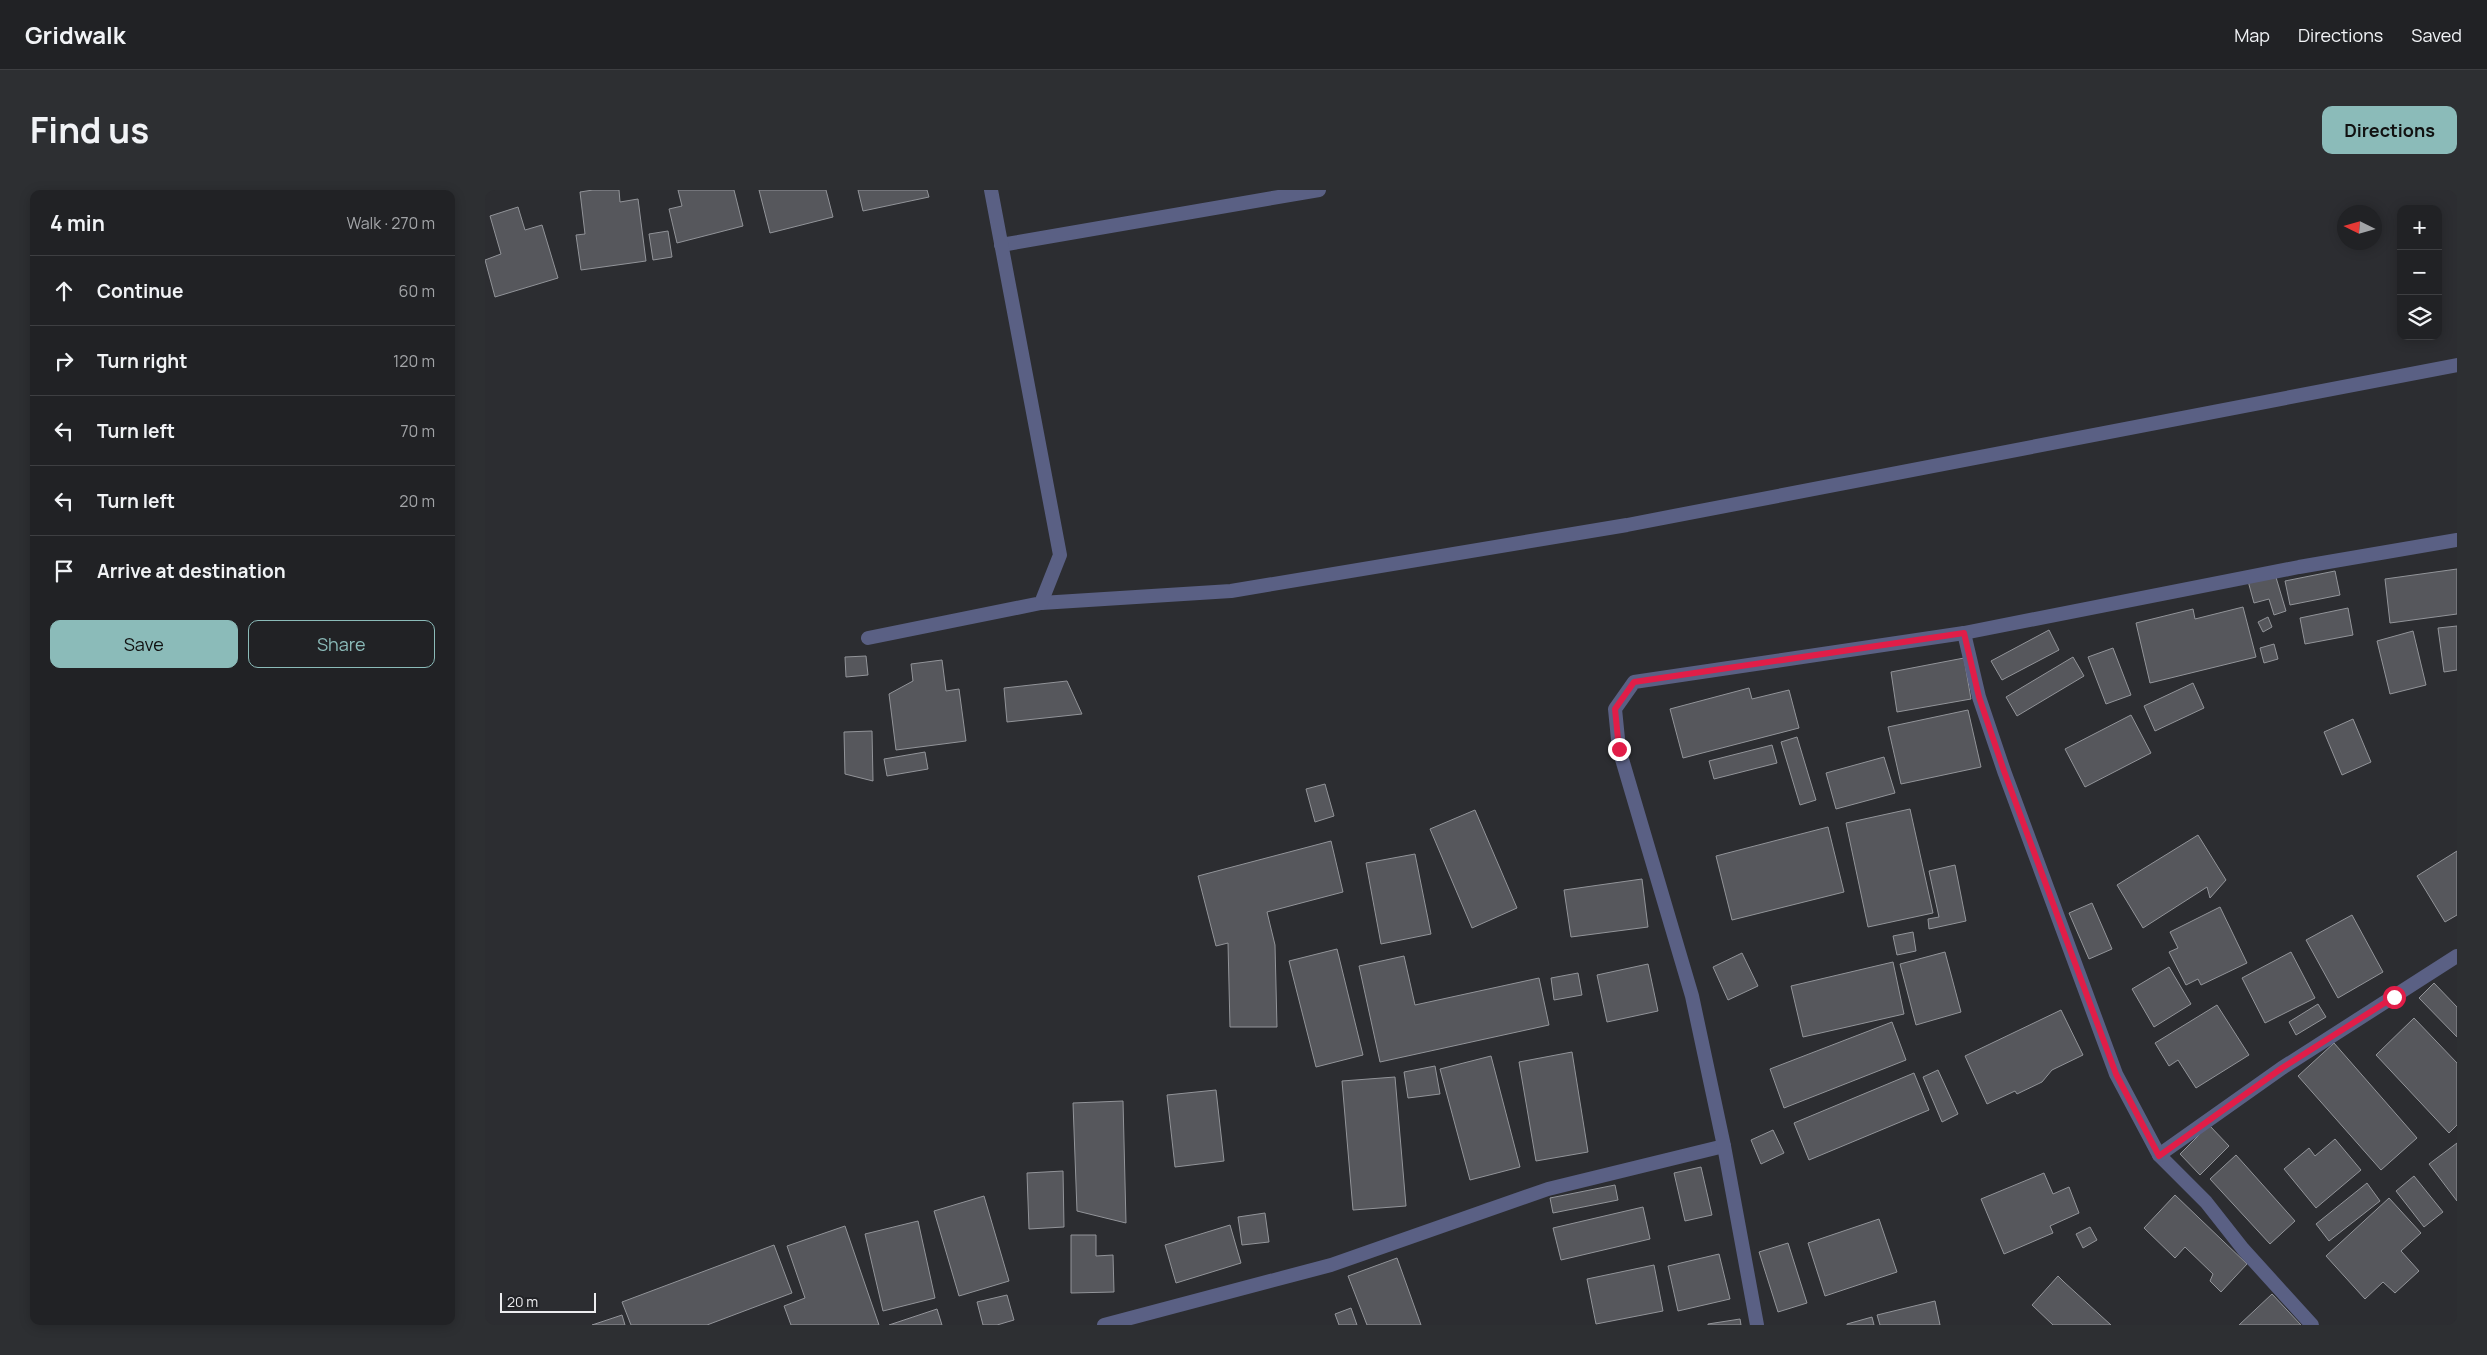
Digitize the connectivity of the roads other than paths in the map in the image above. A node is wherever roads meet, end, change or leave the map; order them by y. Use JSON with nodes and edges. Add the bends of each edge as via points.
{"nodes":[{"id":1,"x":991,"y":190,"type":"edge"},
{"id":2,"x":1318,"y":190,"type":"edge"},
{"id":3,"x":1001,"y":245,"type":"junction"},
{"id":4,"x":2457,"y":365,"type":"edge"},
{"id":5,"x":2457,"y":540,"type":"edge"},
{"id":6,"x":1041,"y":603,"type":"junction"},
{"id":7,"x":1964,"y":633,"type":"junction"},
{"id":8,"x":868,"y":638,"type":"dead end"},
{"id":9,"x":2457,"y":956,"type":"edge"},
{"id":10,"x":1724,"y":1146,"type":"junction"},
{"id":11,"x":2159,"y":1156,"type":"junction"},
{"id":12,"x":1104,"y":1325,"type":"edge"},
{"id":13,"x":1757,"y":1325,"type":"edge"},
{"id":14,"x":2312,"y":1325,"type":"edge"}],
"edges":[{"from":1,"to":3,"type":"street"},
{"from":2,"to":3,"type":"street"},
{"from":3,"to":6,"type":"street","via":[[1060,556]]},
{"from":4,"to":6,"type":"street","via":[[1627,526],[1231,591]]},
{"from":5,"to":7,"type":"street","via":[[2299,566]]},
{"from":6,"to":8,"type":"street"},
{"from":7,"to":10,"type":"street","via":[[1634,682],[1615,709],[1619,749],[1692,996]]},
{"from":7,"to":11,"type":"street","via":[[1979,697],[2004,771],[2109,1056]]},
{"from":9,"to":11,"type":"street","via":[[2282,1068]]},
{"from":10,"to":12,"type":"street","via":[[1548,1189],[1331,1265]]},
{"from":10,"to":13,"type":"street"},
{"from":11,"to":14,"type":"street","via":[[2206,1202],[2243,1249]]}]}
